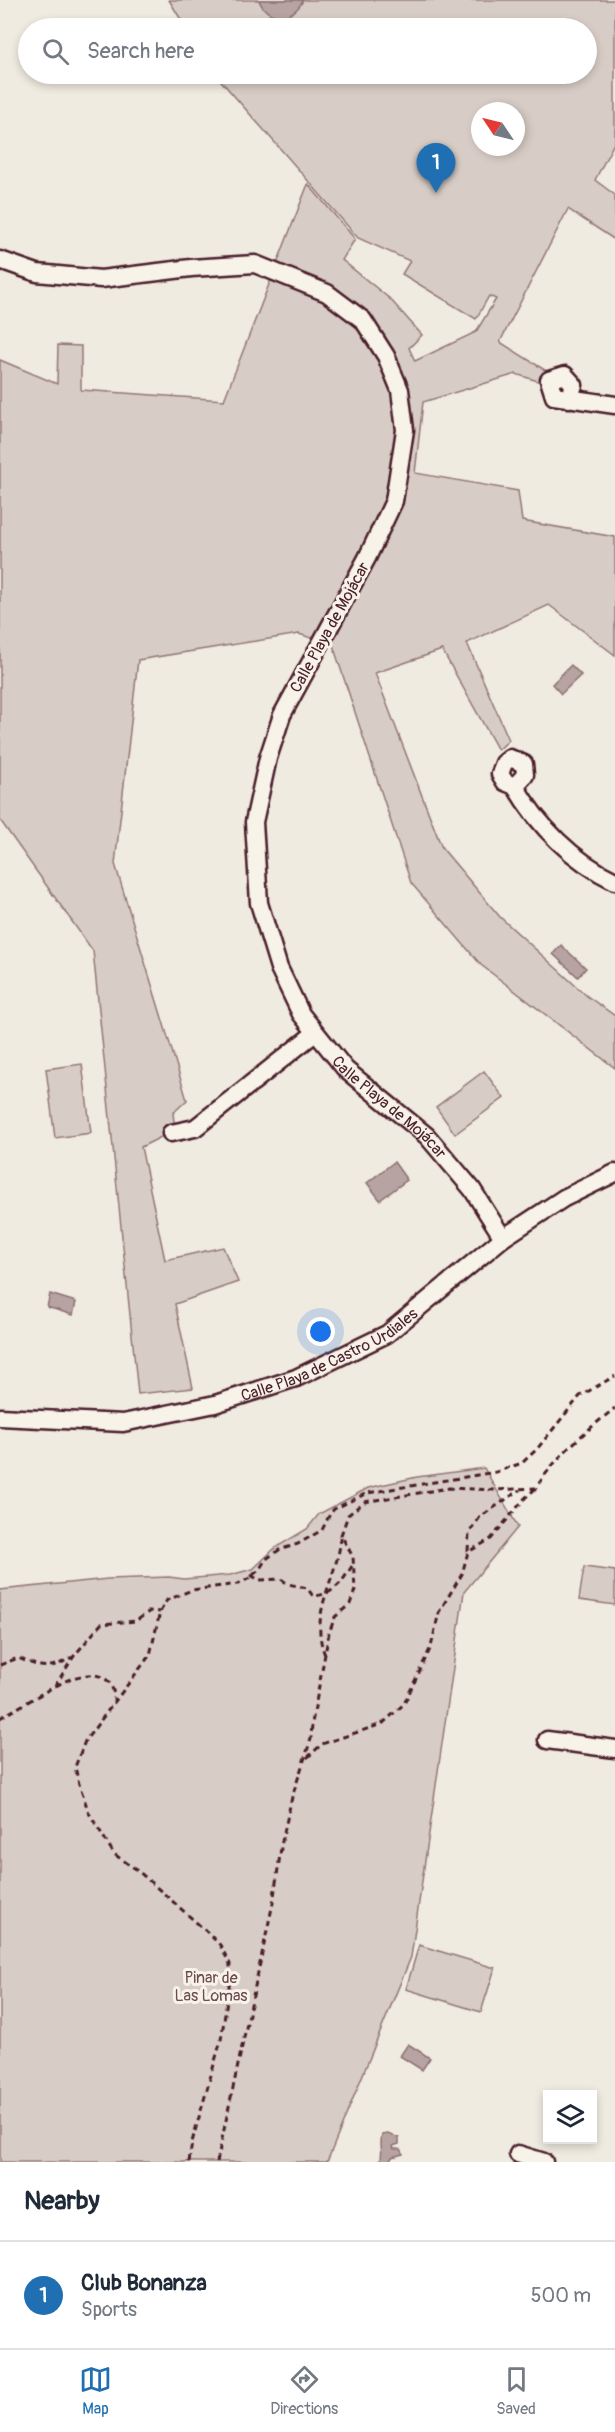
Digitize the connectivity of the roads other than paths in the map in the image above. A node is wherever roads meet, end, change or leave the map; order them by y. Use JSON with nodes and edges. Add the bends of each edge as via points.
{"nodes":[{"id":1,"x":0,"y":260,"type":"edge"},
{"id":2,"x":569,"y":399,"type":"dead end"},
{"id":3,"x":615,"y":405,"type":"edge"},
{"id":4,"x":515,"y":786,"type":"dead end"},
{"id":5,"x":615,"y":881,"type":"edge"},
{"id":6,"x":315,"y":1033,"type":"junction"},
{"id":7,"x":171,"y":1133,"type":"dead end"},
{"id":8,"x":615,"y":1173,"type":"edge"},
{"id":9,"x":503,"y":1238,"type":"junction"},
{"id":10,"x":0,"y":1417,"type":"edge"},
{"id":11,"x":547,"y":1740,"type":"dead end"},
{"id":12,"x":615,"y":1749,"type":"edge"},
{"id":13,"x":518,"y":2154,"type":"dead end"},
{"id":14,"x":544,"y":2162,"type":"edge"}],
"edges":[{"from":1,"to":6,"type":"street","name":"Calle Playa de Mojácar","via":[[37,273],[102,279],[255,264],[327,293],[363,320],[386,356],[400,390],[405,430],[394,501],[282,715],[254,822],[259,903],[279,968],[301,1014]]},
{"from":2,"to":3,"type":"street"},
{"from":4,"to":5,"type":"street","via":[[527,806],[567,850]]},
{"from":6,"to":7,"type":"street","via":[[195,1128]]},
{"from":6,"to":9,"type":"street","name":"Calle Playa de Mojácar","via":[[346,1070],[427,1136],[472,1189]]},
{"from":8,"to":9,"type":"street","name":"Calle Playa de Castro Urdiales","via":[[564,1198]]},
{"from":9,"to":10,"type":"street","name":"Calle Playa de Castro Urdiales","via":[[387,1334],[296,1378],[215,1404],[123,1423]]},
{"from":11,"to":12,"type":"street"},
{"from":13,"to":14,"type":"street"}]}
